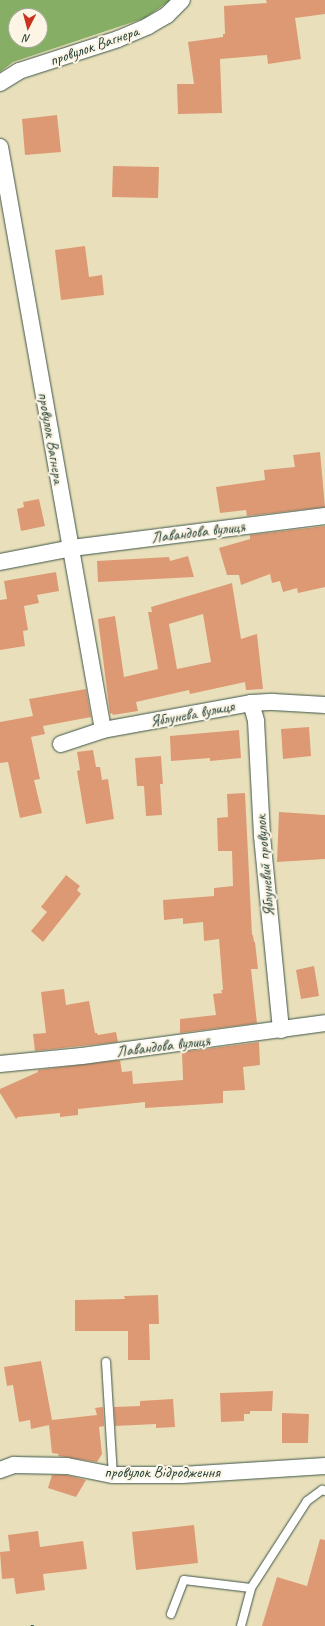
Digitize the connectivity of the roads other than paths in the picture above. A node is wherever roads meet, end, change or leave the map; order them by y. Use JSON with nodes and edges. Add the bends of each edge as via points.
{"nodes":[{"id":1,"x":182,"y":0,"type":"edge"},
{"id":2,"x":0,"y":83,"type":"edge"},
{"id":3,"x":0,"y":147,"type":"edge"},
{"id":4,"x":325,"y":516,"type":"edge"},
{"id":5,"x":72,"y":548,"type":"junction"},
{"id":6,"x":0,"y":562,"type":"edge"},
{"id":7,"x":251,"y":703,"type":"junction"},
{"id":8,"x":325,"y":705,"type":"edge"},
{"id":9,"x":102,"y":730,"type":"junction"},
{"id":10,"x":60,"y":744,"type":"dead end"},
{"id":11,"x":325,"y":1023,"type":"edge"},
{"id":12,"x":281,"y":1030,"type":"junction"},
{"id":13,"x":0,"y":1064,"type":"edge"},
{"id":14,"x":106,"y":1362,"type":"dead end"},
{"id":15,"x":325,"y":1466,"type":"edge"},
{"id":16,"x":0,"y":1470,"type":"edge"},
{"id":17,"x":113,"y":1475,"type":"junction"},
{"id":18,"x":325,"y":1491,"type":"edge"},
{"id":19,"x":251,"y":1588,"type":"junction"},
{"id":20,"x":171,"y":1614,"type":"dead end"},
{"id":21,"x":241,"y":1626,"type":"edge"}],
"edges":[{"from":1,"to":2,"type":"street","name":"провулок Вагнера","via":[[167,14],[148,26],[118,40],[19,71]]},
{"from":3,"to":5,"type":"street","name":"провулок Вагнера"},
{"from":4,"to":5,"type":"street","name":"Лавандова вулиця"},
{"from":5,"to":6,"type":"street","name":"Лавандова вулиця"},
{"from":5,"to":9,"type":"street","name":"провулок Вагнера"},
{"from":7,"to":8,"type":"street","name":"Яблунева вулиця"},
{"from":7,"to":9,"type":"street","name":"Яблунева вулиця"},
{"from":7,"to":12,"type":"street","name":"Яблуневий провулок","via":[[256,720],[262,836]]},
{"from":9,"to":10,"type":"street","name":"Яблунева вулиця"},
{"from":11,"to":12,"type":"street","name":"Лавандова вулиця"},
{"from":12,"to":13,"type":"street","name":"Лавандова вулиця"},
{"from":14,"to":17,"type":"lane"},
{"from":15,"to":17,"type":"street","name":"провулок Відродження"},
{"from":16,"to":17,"type":"street","name":"провулок Відродження","via":[[14,1465],[67,1466]]},
{"from":18,"to":19,"type":"lane","via":[[322,1490],[307,1501]]},
{"from":19,"to":20,"type":"lane","via":[[184,1580]]},
{"from":19,"to":21,"type":"lane"}]}
